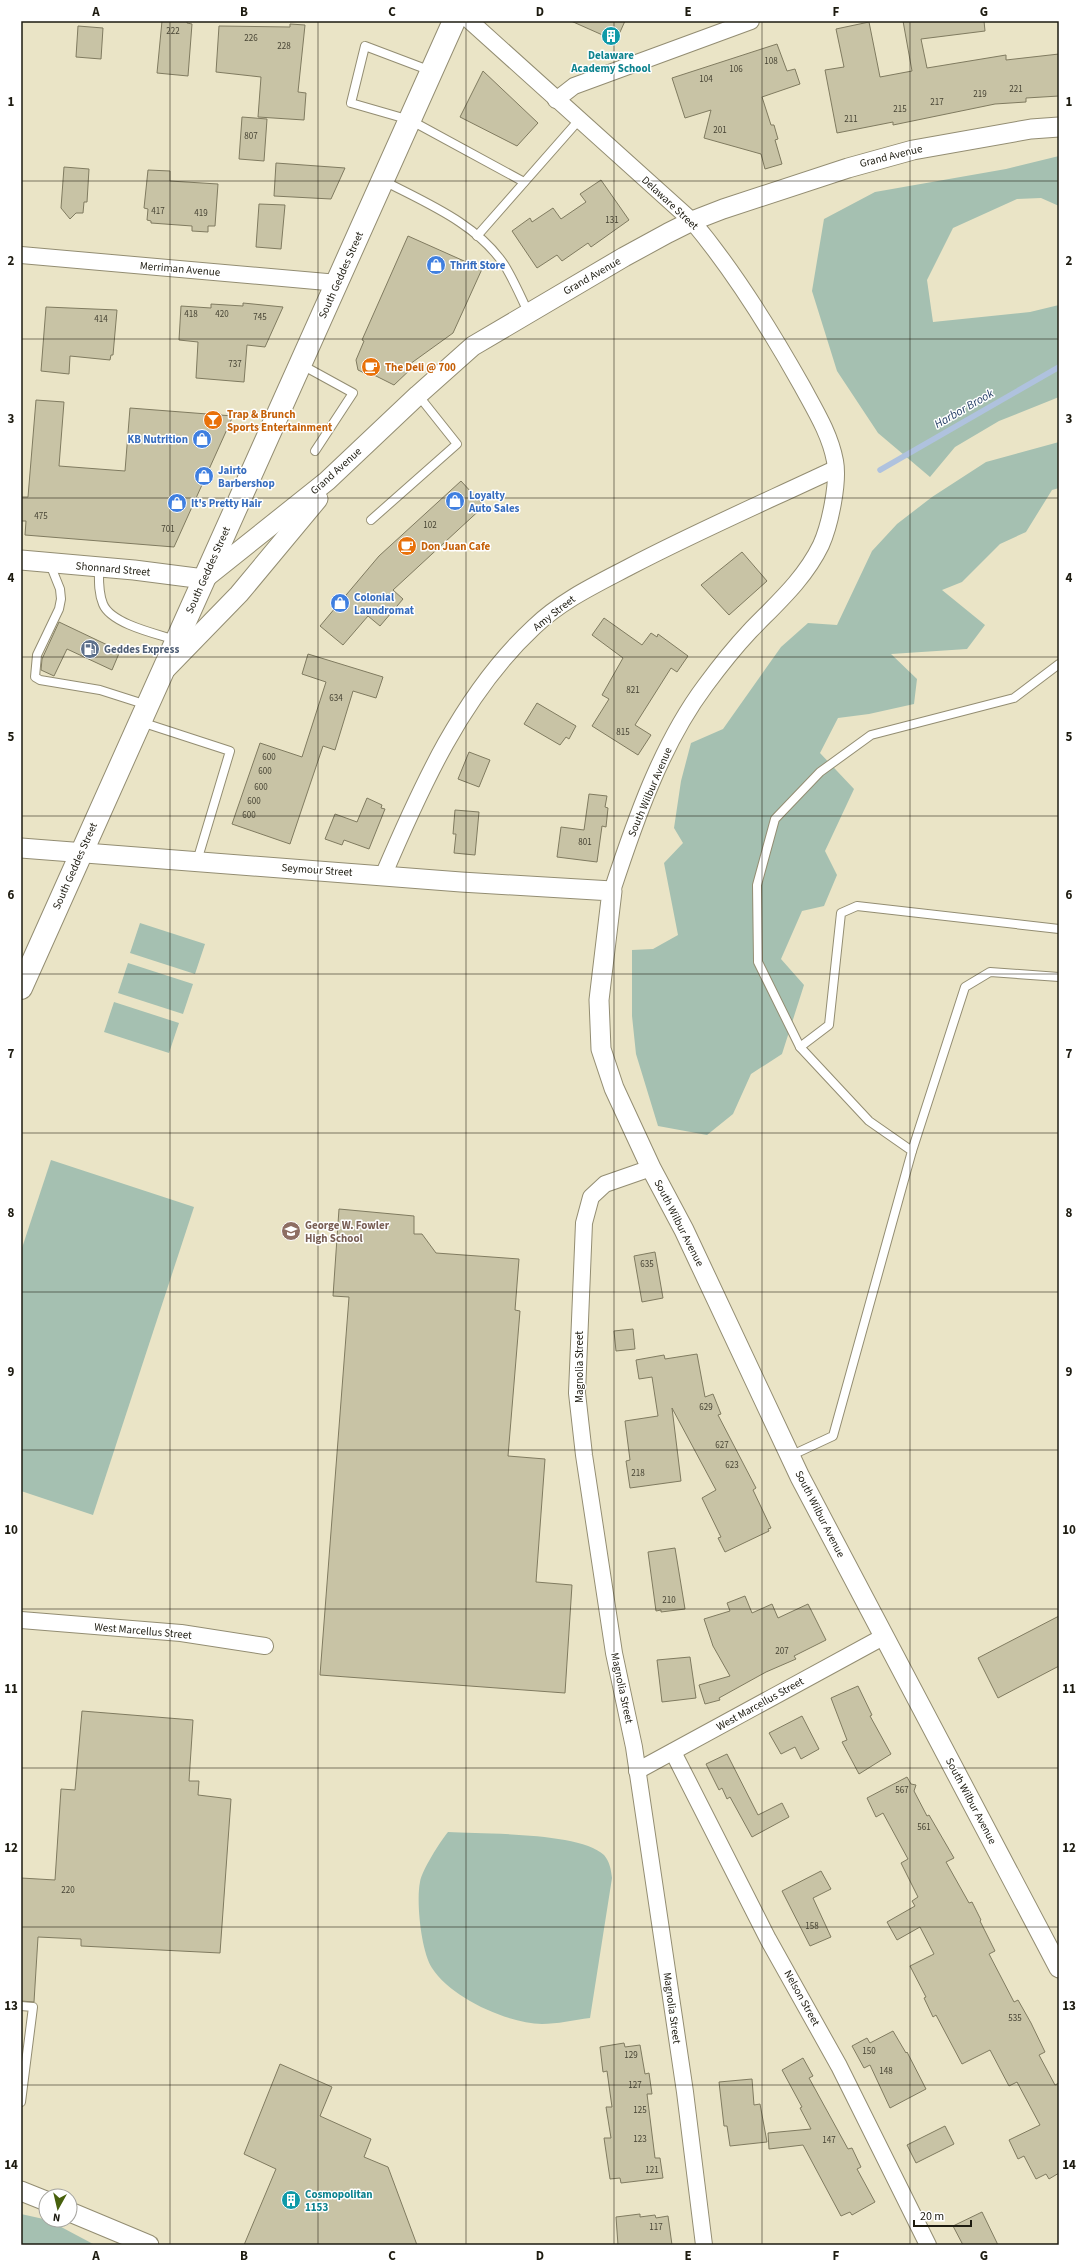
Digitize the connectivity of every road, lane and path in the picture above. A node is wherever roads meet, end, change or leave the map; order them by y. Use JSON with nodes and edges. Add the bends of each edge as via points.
{"nodes":[{"id":1,"x":454,"y":21,"type":"edge"},
{"id":2,"x":470,"y":21,"type":"edge"},
{"id":3,"x":751,"y":21,"type":"edge"},
{"id":4,"x":432,"y":72,"type":"junction"},
{"id":5,"x":556,"y":100,"type":"junction"},
{"id":6,"x":410,"y":120,"type":"junction"},
{"id":7,"x":579,"y":120,"type":"junction"},
{"id":8,"x":1059,"y":127,"type":"edge"},
{"id":9,"x":383,"y":181,"type":"junction"},
{"id":10,"x":524,"y":182,"type":"junction"},
{"id":11,"x":692,"y":221,"type":"junction"},
{"id":12,"x":477,"y":236,"type":"junction"},
{"id":13,"x":21,"y":255,"type":"edge"},
{"id":14,"x":338,"y":282,"type":"junction"},
{"id":15,"x":528,"y":312,"type":"junction"},
{"id":16,"x":301,"y":365,"type":"junction"},
{"id":17,"x":418,"y":395,"type":"junction"},
{"id":18,"x":315,"y":451,"type":"dead end"},
{"id":19,"x":836,"y":469,"type":"junction"},
{"id":20,"x":326,"y":481,"type":"junction"},
{"id":21,"x":371,"y":520,"type":"dead end"},
{"id":22,"x":21,"y":560,"type":"edge"},
{"id":23,"x":50,"y":563,"type":"junction"},
{"id":24,"x":99,"y":567,"type":"junction"},
{"id":25,"x":204,"y":579,"type":"junction"},
{"id":26,"x":177,"y":640,"type":"junction"},
{"id":27,"x":1059,"y":664,"type":"edge"},
{"id":28,"x":164,"y":672,"type":"junction"},
{"id":29,"x":144,"y":714,"type":"junction"},
{"id":30,"x":21,"y":848,"type":"edge"},
{"id":31,"x":81,"y":852,"type":"junction"},
{"id":32,"x":197,"y":861,"type":"junction"},
{"id":33,"x":383,"y":876,"type":"junction"},
{"id":34,"x":612,"y":891,"type":"junction"},
{"id":35,"x":1059,"y":929,"type":"edge"},
{"id":36,"x":1059,"y":977,"type":"edge"},
{"id":37,"x":21,"y":988,"type":"edge"},
{"id":38,"x":800,"y":1047,"type":"junction"},
{"id":39,"x":912,"y":1151,"type":"junction"},
{"id":40,"x":651,"y":1168,"type":"junction"},
{"id":41,"x":790,"y":1456,"type":"junction"},
{"id":42,"x":21,"y":1620,"type":"edge"},
{"id":43,"x":883,"y":1637,"type":"junction"},
{"id":44,"x":265,"y":1646,"type":"dead end"},
{"id":45,"x":673,"y":1752,"type":"junction"},
{"id":46,"x":637,"y":1771,"type":"junction"},
{"id":47,"x":1059,"y":1968,"type":"edge"},
{"id":48,"x":21,"y":2006,"type":"edge"},
{"id":49,"x":21,"y":2102,"type":"edge"},
{"id":50,"x":21,"y":2191,"type":"edge"},
{"id":51,"x":38,"y":2198,"type":"edge"},
{"id":52,"x":78,"y":2215,"type":"edge"},
{"id":53,"x":149,"y":2245,"type":"edge"},
{"id":54,"x":704,"y":2245,"type":"edge"},
{"id":55,"x":928,"y":2245,"type":"edge"}],
"edges":[{"from":1,"to":4,"type":"main road","name":"South Geddes Street"},
{"from":2,"to":5,"type":"street","name":"Delaware Street"},
{"from":3,"to":5,"type":"street","via":[[574,86]]},
{"from":4,"to":6,"type":"main road","name":"South Geddes Street"},
{"from":4,"to":6,"type":"lane","via":[[364,46],[351,103]]},
{"from":5,"to":7,"type":"street","name":"Delaware Street"},
{"from":6,"to":9,"type":"main road","name":"South Geddes Street"},
{"from":6,"to":10,"type":"lane"},
{"from":7,"to":10,"type":"lane"},
{"from":7,"to":11,"type":"street","name":"Delaware Street"},
{"from":8,"to":11,"type":"street","name":"Grand Avenue","via":[[1031,129],[913,150],[848,168]]},
{"from":9,"to":12,"type":"lane","via":[[446,214]]},
{"from":9,"to":14,"type":"main road","name":"South Geddes Street"},
{"from":10,"to":12,"type":"lane"},
{"from":11,"to":15,"type":"street","name":"Grand Avenue"},
{"from":11,"to":19,"type":"street","name":"Delaware Street","via":[[712,245],[781,348],[824,427]]},
{"from":12,"to":15,"type":"lane","via":[[505,266]]},
{"from":13,"to":14,"type":"street","name":"Merriman Avenue"},
{"from":14,"to":16,"type":"main road","name":"South Geddes Street"},
{"from":15,"to":17,"type":"street","name":"Grand Avenue","via":[[473,346]]},
{"from":16,"to":18,"type":"lane","via":[[353,393]]},
{"from":16,"to":25,"type":"main road","name":"South Geddes Street"},
{"from":17,"to":20,"type":"street","name":"Grand Avenue"},
{"from":17,"to":21,"type":"lane","via":[[457,444]]},
{"from":19,"to":33,"type":"street","name":"Amy Street","via":[[666,548],[589,588],[534,626],[500,663],[455,726],[413,807]]},
{"from":19,"to":34,"type":"street","name":"South Wilbur Avenue","via":[[828,526],[821,545],[796,585],[748,634],[704,686],[677,731],[636,818]]},
{"from":20,"to":25,"type":"street","name":"Grand Avenue"},
{"from":20,"to":28,"type":"street","via":[[321,496],[239,594]]},
{"from":22,"to":23,"type":"street","name":"Shonnard Street"},
{"from":23,"to":24,"type":"street","name":"Shonnard Street"},
{"from":23,"to":29,"type":"lane","via":[[61,599],[59,609],[37,655],[35,677],[100,690]]},
{"from":24,"to":25,"type":"street","name":"Shonnard Street"},
{"from":24,"to":26,"type":"lane","via":[[99,592],[104,606],[111,614],[123,622]]},
{"from":25,"to":26,"type":"main road","name":"South Geddes Street"},
{"from":26,"to":28,"type":"main road","name":"South Geddes Street"},
{"from":27,"to":38,"type":"lane","via":[[1014,698],[870,735],[820,772],[776,819],[757,885],[758,962]]},
{"from":28,"to":29,"type":"main road","name":"South Geddes Street"},
{"from":29,"to":31,"type":"main road","name":"South Geddes Street"},
{"from":29,"to":32,"type":"lane","via":[[230,751]]},
{"from":30,"to":31,"type":"street","name":"Seymour Street"},
{"from":31,"to":32,"type":"street","name":"Seymour Street"},
{"from":31,"to":37,"type":"main road","name":"South Geddes Street"},
{"from":32,"to":33,"type":"street","name":"Seymour Street"},
{"from":33,"to":34,"type":"street","name":"Seymour Street"},
{"from":34,"to":40,"type":"street","name":"South Wilbur Avenue","via":[[599,1000],[601,1049],[614,1088]]},
{"from":35,"to":38,"type":"lane","via":[[857,906],[841,913],[829,1025]]},
{"from":36,"to":39,"type":"lane","via":[[990,972],[965,987]]},
{"from":38,"to":39,"type":"lane","via":[[869,1122]]},
{"from":39,"to":41,"type":"lane","via":[[833,1436]]},
{"from":40,"to":41,"type":"street","name":"South Wilbur Avenue","via":[[684,1230]]},
{"from":40,"to":46,"type":"street","name":"Magnolia Street","via":[[605,1184],[591,1197],[584,1223],[577,1393],[614,1653]]},
{"from":41,"to":43,"type":"street","name":"South Wilbur Avenue"},
{"from":42,"to":44,"type":"street","name":"West Marcellus Street","via":[[181,1633]]},
{"from":43,"to":45,"type":"street","name":"West Marcellus Street"},
{"from":43,"to":47,"type":"street","name":"South Wilbur Avenue"},
{"from":45,"to":46,"type":"street","name":"West Marcellus Street"},
{"from":45,"to":55,"type":"street","name":"Nelson Street","via":[[768,1939],[839,2066]]},
{"from":46,"to":54,"type":"street","name":"Magnolia Street","via":[[685,2092]]},
{"from":48,"to":49,"type":"lane","via":[[33,2007]]},
{"from":50,"to":51,"type":"street"},
{"from":52,"to":53,"type":"street"}]}
